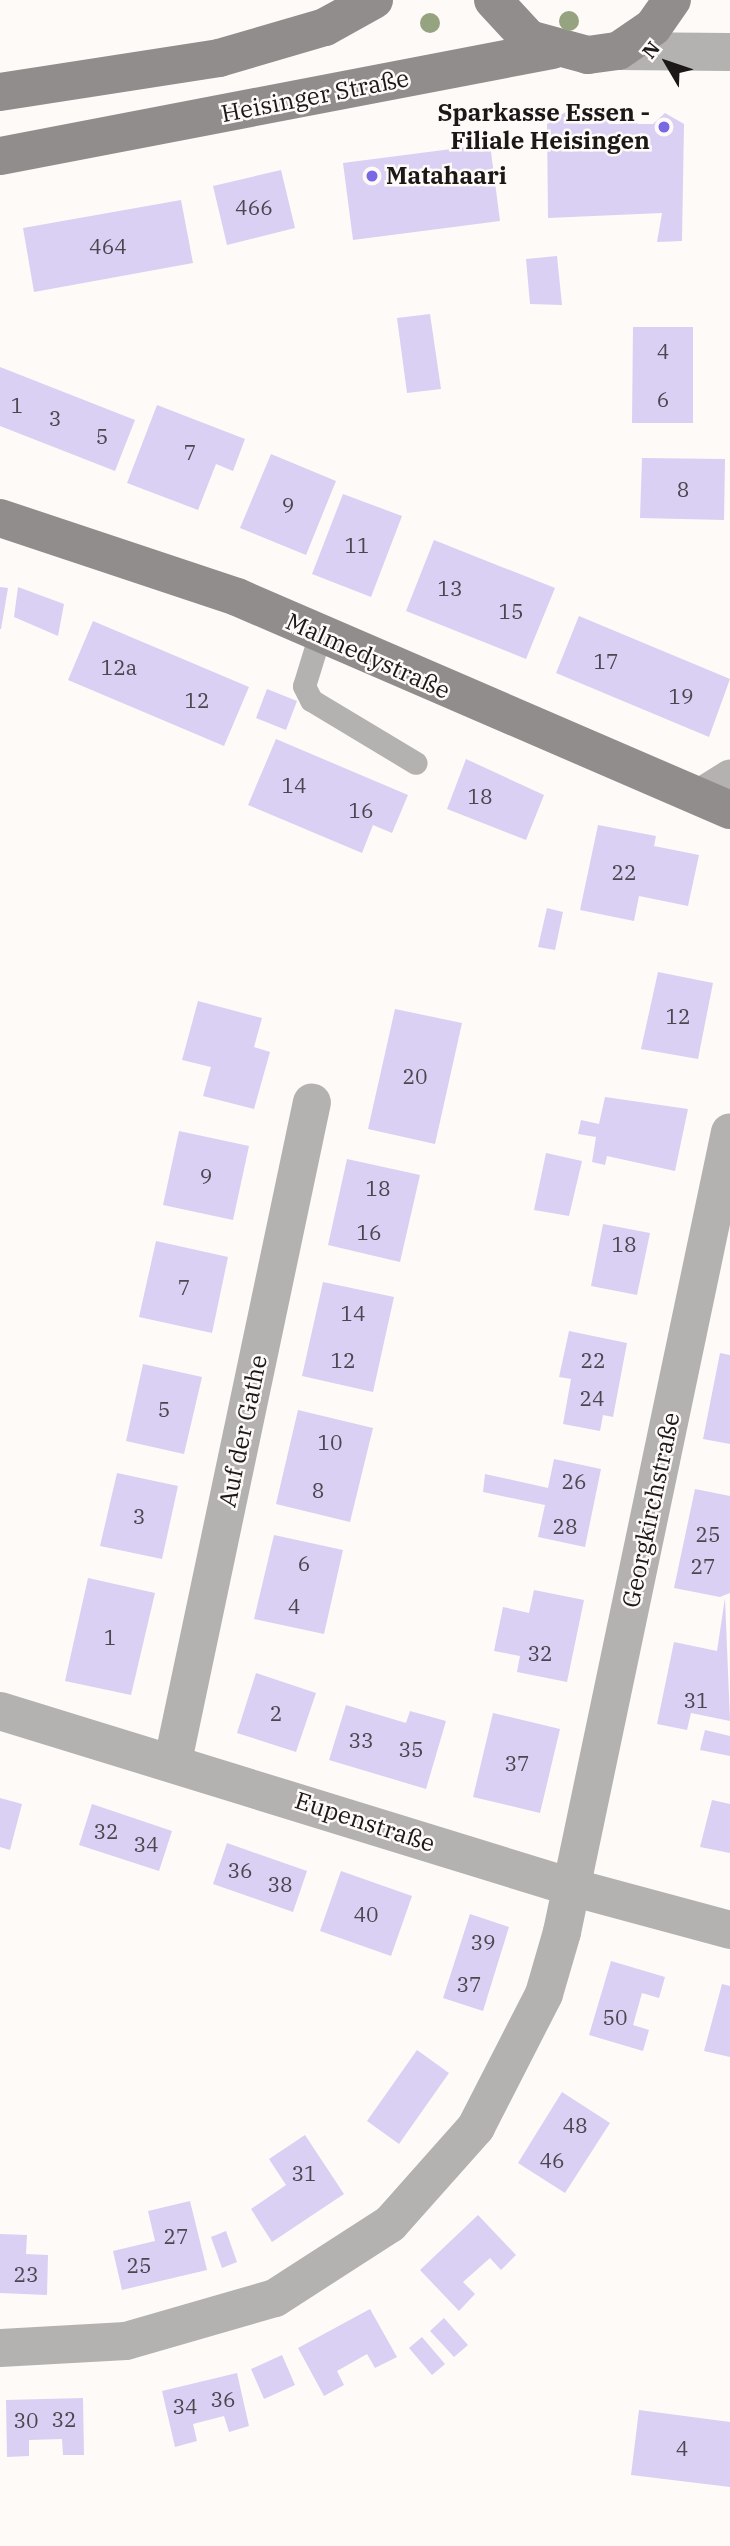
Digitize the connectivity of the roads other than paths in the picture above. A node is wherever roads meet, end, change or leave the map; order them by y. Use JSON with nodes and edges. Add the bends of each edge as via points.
{"nodes":[{"id":1,"x":374,"y":0,"type":"edge"},
{"id":2,"x":493,"y":0,"type":"edge"},
{"id":3,"x":672,"y":0,"type":"edge"},
{"id":4,"x":552,"y":50,"type":"junction"},
{"id":5,"x":618,"y":51,"type":"junction"},
{"id":6,"x":730,"y":52,"type":"edge"},
{"id":7,"x":0,"y":92,"type":"edge"},
{"id":8,"x":0,"y":156,"type":"edge"},
{"id":9,"x":0,"y":518,"type":"edge"},
{"id":10,"x":320,"y":634,"type":"junction"},
{"id":11,"x":416,"y":763,"type":"dead end"},
{"id":12,"x":721,"y":794,"type":"edge"},
{"id":13,"x":312,"y":1102,"type":"dead end"},
{"id":14,"x":730,"y":1132,"type":"edge"},
{"id":15,"x":0,"y":1712,"type":"edge"},
{"id":16,"x":173,"y":1761,"type":"junction"},
{"id":17,"x":571,"y":1887,"type":"junction"},
{"id":18,"x":730,"y":1930,"type":"edge"},
{"id":19,"x":0,"y":2348,"type":"edge"}],
"edges":[{"from":1,"to":7,"type":"main road","via":[[325,27],[219,58]]},
{"from":2,"to":4,"type":"main road","via":[[519,31]]},
{"from":3,"to":5,"type":"main road","via":[[653,27]]},
{"from":4,"to":5,"type":"main road","name":"Heisinger Straße"},
{"from":4,"to":8,"type":"main road","name":"Heisinger Straße"},
{"from":5,"to":6,"type":"street"},
{"from":9,"to":10,"type":"main road","name":"Malmedystraße","via":[[237,597]]},
{"from":10,"to":11,"type":"lane","via":[[304,686],[311,700]]},
{"from":10,"to":12,"type":"main road","name":"Malmedystraße"},
{"from":13,"to":16,"type":"street","name":"Auf der Gathe"},
{"from":14,"to":17,"type":"street","name":"Georgkirchstraße"},
{"from":15,"to":16,"type":"street","name":"Eupenstraße"},
{"from":16,"to":17,"type":"street","name":"Eupenstraße"},
{"from":17,"to":18,"type":"street","name":"Eupenstraße"},
{"from":17,"to":19,"type":"street","name":"Georgkirchstraße","via":[[544,1994],[513,2065],[476,2127],[390,2224],[275,2298],[208,2321],[126,2341]]}]}
